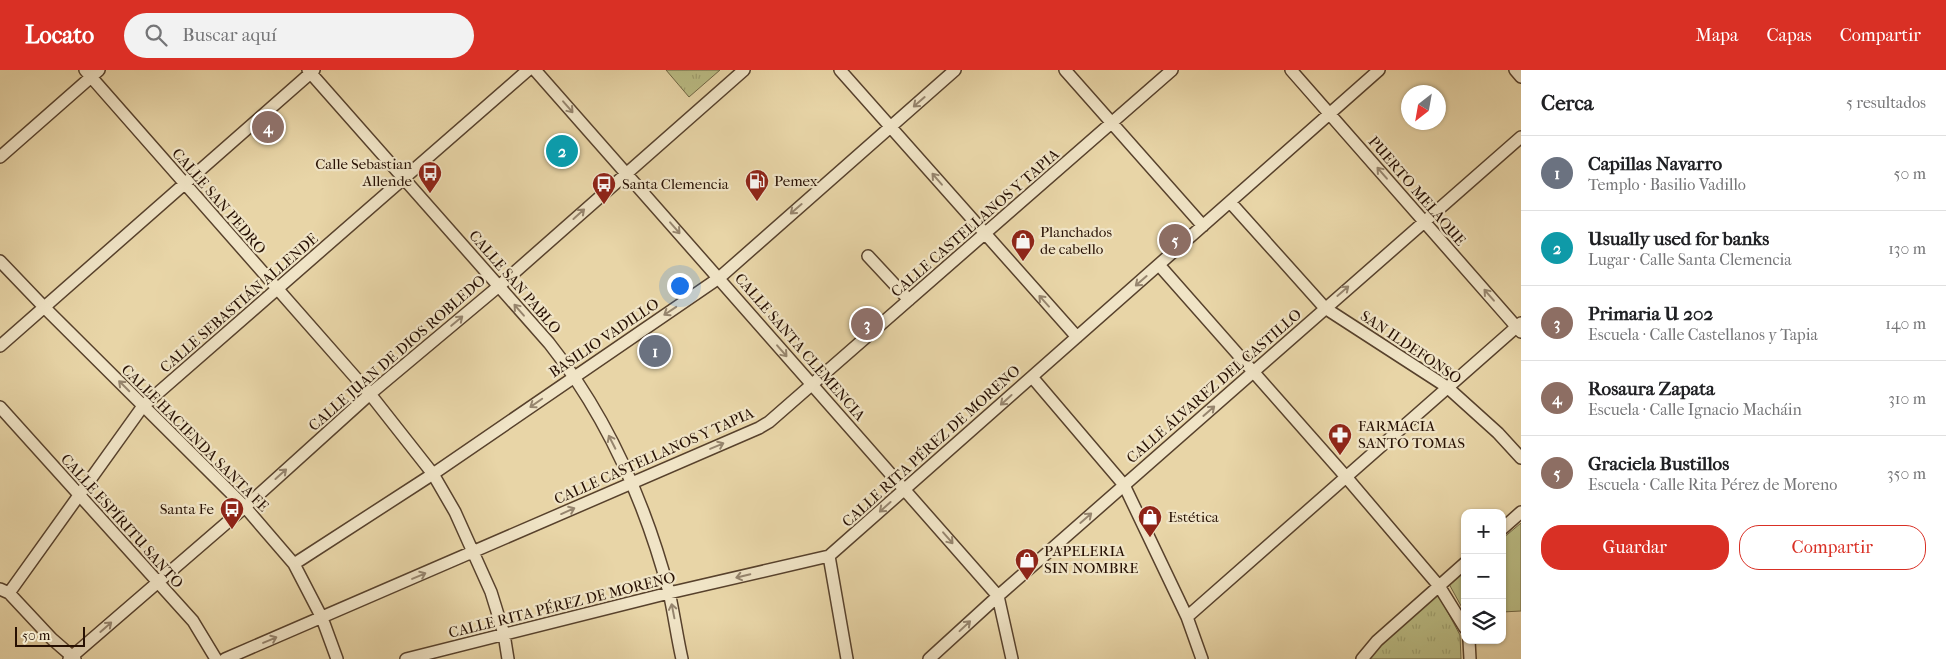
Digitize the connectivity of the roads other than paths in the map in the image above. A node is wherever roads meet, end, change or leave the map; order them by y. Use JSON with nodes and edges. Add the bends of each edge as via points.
{"nodes":[{"id":1,"x":528,"y":70,"type":"edge"},
{"id":2,"x":535,"y":70,"type":"edge"},
{"id":3,"x":744,"y":70,"type":"edge"},
{"id":4,"x":840,"y":70,"type":"edge"},
{"id":5,"x":955,"y":70,"type":"edge"},
{"id":6,"x":1065,"y":70,"type":"edge"},
{"id":7,"x":1172,"y":70,"type":"edge"},
{"id":8,"x":1291,"y":70,"type":"edge"},
{"id":9,"x":1379,"y":70,"type":"edge"},
{"id":10,"x":1515,"y":70,"type":"edge"},
{"id":11,"x":311,"y":71,"type":"edge"},
{"id":12,"x":92,"y":72,"type":"edge"},
{"id":13,"x":1521,"y":77,"type":"edge"},
{"id":14,"x":1329,"y":114,"type":"junction"},
{"id":15,"x":1111,"y":123,"type":"junction"},
{"id":16,"x":890,"y":127,"type":"junction"},
{"id":17,"x":1521,"y":137,"type":"edge"},
{"id":18,"x":0,"y":157,"type":"edge"},
{"id":19,"x":626,"y":172,"type":"junction"},
{"id":20,"x":404,"y":179,"type":"junction"},
{"id":21,"x":183,"y":183,"type":"junction"},
{"id":22,"x":1230,"y":202,"type":"junction"},
{"id":23,"x":1424,"y":221,"type":"junction"},
{"id":24,"x":1203,"y":226,"type":"junction"},
{"id":25,"x":985,"y":234,"type":"junction"},
{"id":26,"x":868,"y":256,"type":"dead end"},
{"id":27,"x":0,"y":261,"type":"edge"},
{"id":28,"x":1159,"y":265,"type":"junction"},
{"id":29,"x":719,"y":278,"type":"junction"},
{"id":30,"x":499,"y":286,"type":"junction"},
{"id":31,"x":277,"y":290,"type":"junction"},
{"id":32,"x":909,"y":300,"type":"junction"},
{"id":33,"x":44,"y":307,"type":"junction"},
{"id":34,"x":1325,"y":308,"type":"junction"},
{"id":35,"x":1520,"y":327,"type":"edge"},
{"id":36,"x":1077,"y":337,"type":"junction"},
{"id":37,"x":0,"y":346,"type":"edge"},
{"id":38,"x":1254,"y":372,"type":"junction"},
{"id":39,"x":574,"y":376,"type":"junction"},
{"id":40,"x":1032,"y":377,"type":"junction"},
{"id":41,"x":812,"y":385,"type":"junction"},
{"id":42,"x":1447,"y":387,"type":"junction"},
{"id":43,"x":370,"y":394,"type":"junction"},
{"id":44,"x":0,"y":406,"type":"edge"},
{"id":45,"x":143,"y":406,"type":"junction"},
{"id":46,"x":1521,"y":458,"type":"edge"},
{"id":47,"x":433,"y":474,"type":"junction"},
{"id":48,"x":1347,"y":478,"type":"junction"},
{"id":49,"x":633,"y":482,"type":"junction"},
{"id":50,"x":1124,"y":485,"type":"junction"},
{"id":51,"x":905,"y":489,"type":"junction"},
{"id":52,"x":78,"y":495,"type":"junction"},
{"id":53,"x":245,"y":507,"type":"junction"},
{"id":54,"x":1521,"y":512,"type":"edge"},
{"id":55,"x":1506,"y":525,"type":"edge"},
{"id":56,"x":474,"y":552,"type":"junction"},
{"id":57,"x":829,"y":556,"type":"junction"},
{"id":58,"x":294,"y":564,"type":"junction"},
{"id":59,"x":1461,"y":567,"type":"edge"},
{"id":60,"x":158,"y":583,"type":"junction"},
{"id":61,"x":1439,"y":586,"type":"junction"},
{"id":62,"x":5,"y":591,"type":"edge"},
{"id":63,"x":669,"y":593,"type":"junction"},
{"id":64,"x":998,"y":596,"type":"junction"},
{"id":65,"x":322,"y":618,"type":"junction"},
{"id":66,"x":1187,"y":618,"type":"junction"},
{"id":67,"x":1461,"y":622,"type":"edge"},
{"id":68,"x":504,"y":634,"type":"junction"},
{"id":69,"x":1468,"y":644,"type":"edge"},
{"id":70,"x":72,"y":658,"type":"edge"},
{"id":71,"x":216,"y":659,"type":"edge"},
{"id":72,"x":225,"y":659,"type":"edge"},
{"id":73,"x":337,"y":659,"type":"edge"},
{"id":74,"x":406,"y":659,"type":"edge"},
{"id":75,"x":508,"y":659,"type":"edge"},
{"id":76,"x":682,"y":659,"type":"edge"},
{"id":77,"x":847,"y":659,"type":"edge"},
{"id":78,"x":929,"y":659,"type":"edge"},
{"id":79,"x":1012,"y":659,"type":"edge"},
{"id":80,"x":1202,"y":659,"type":"edge"},
{"id":81,"x":1362,"y":659,"type":"edge"},
{"id":82,"x":1470,"y":659,"type":"edge"}],
"edges":[{"from":1,"to":20,"type":"street","name":"CALLE SEBASTIÁN ALLENDE"},
{"from":2,"to":19,"type":"street","name":"CALLE SANTA CLEMENCIA","one_way":true},
{"from":3,"to":19,"type":"street","name":"CALLE JUAN DE DIOS ROBLEDO"},
{"from":4,"to":16,"type":"street"},
{"from":5,"to":16,"type":"street","name":"BASILIO VADILLO","one_way":true},
{"from":6,"to":15,"type":"street"},
{"from":7,"to":15,"type":"street","name":"CALLE CASTELLANOS Y TAPIA"},
{"from":8,"to":14,"type":"street","name":"PUERTO MELAQUE"},
{"from":9,"to":14,"type":"street","name":"CALLE RITA PÉREZ DE MORENO"},
{"from":10,"to":13,"type":"street"},
{"from":11,"to":20,"type":"street","name":"CALLE SAN PABLO"},
{"from":11,"to":21,"type":"street"},
{"from":12,"to":18,"type":"street"},
{"from":12,"to":21,"type":"street","name":"CALLE SAN PEDRO"},
{"from":14,"to":22,"type":"street","name":"CALLE RITA PÉREZ DE MORENO"},
{"from":23,"to":14,"type":"street","name":"PUERTO MELAQUE","one_way":true},
{"from":15,"to":24,"type":"street"},
{"from":15,"to":25,"type":"street","name":"CALLE CASTELLANOS Y TAPIA"},
{"from":25,"to":16,"type":"street","one_way":true},
{"from":16,"to":29,"type":"street","name":"BASILIO VADILLO","one_way":true},
{"from":17,"to":23,"type":"street","name":"CALLE ÁLVAREZ DEL CASTILLO"},
{"from":19,"to":29,"type":"street","name":"CALLE SANTA CLEMENCIA","one_way":true},
{"from":30,"to":19,"type":"street","name":"CALLE JUAN DE DIOS ROBLEDO","one_way":true},
{"from":20,"to":30,"type":"street","name":"CALLE SAN PABLO"},
{"from":20,"to":31,"type":"street","name":"CALLE SEBASTIÁN ALLENDE"},
{"from":21,"to":31,"type":"street","name":"CALLE SAN PEDRO"},
{"from":21,"to":33,"type":"street"},
{"from":22,"to":24,"type":"street","name":"CALLE RITA PÉREZ DE MORENO"},
{"from":22,"to":34,"type":"street","name":"SAN ILDEFONSO"},
{"from":34,"to":23,"type":"street","name":"CALLE ÁLVAREZ DEL CASTILLO","one_way":true},
{"from":35,"to":23,"type":"street","name":"PUERTO MELAQUE","one_way":true},
{"from":24,"to":28,"type":"street","name":"CALLE RITA PÉREZ DE MORENO"},
{"from":25,"to":32,"type":"street","name":"CALLE CASTELLANOS Y TAPIA"},
{"from":36,"to":25,"type":"street","one_way":true},
{"from":26,"to":32,"type":"street"},
{"from":27,"to":33,"type":"street","name":"CALLE HACIENDA SANTA FE"},
{"from":28,"to":36,"type":"street","name":"CALLE RITA PÉREZ DE MORENO","one_way":true},
{"from":28,"to":38,"type":"street"},
{"from":29,"to":39,"type":"street","name":"BASILIO VADILLO","one_way":true},
{"from":29,"to":41,"type":"street","name":"CALLE SANTA CLEMENCIA","one_way":true},
{"from":39,"to":30,"type":"street","name":"CALLE SAN PABLO","one_way":true},
{"from":43,"to":30,"type":"street","name":"CALLE JUAN DE DIOS ROBLEDO","one_way":true},
{"from":31,"to":43,"type":"street","name":"CALLE SAN PEDRO"},
{"from":31,"to":45,"type":"street","name":"CALLE SEBASTIÁN ALLENDE"},
{"from":32,"to":41,"type":"street","name":"CALLE CASTELLANOS Y TAPIA"},
{"from":33,"to":37,"type":"street"},
{"from":45,"to":33,"type":"street","name":"CALLE HACIENDA SANTA FE","one_way":true},
{"from":34,"to":38,"type":"street","name":"CALLE ÁLVAREZ DEL CASTILLO"},
{"from":34,"to":42,"type":"street","name":"SAN ILDEFONSO"},
{"from":35,"to":42,"type":"street"},
{"from":36,"to":40,"type":"street","name":"CALLE RITA PÉREZ DE MORENO"},
{"from":38,"to":48,"type":"street"},
{"from":50,"to":38,"type":"street","name":"CALLE ÁLVAREZ DEL CASTILLO","one_way":true},
{"from":39,"to":47,"type":"street","name":"BASILIO VADILLO","one_way":true},
{"from":49,"to":39,"type":"street","name":"CALLE SAN PABLO","one_way":true},
{"from":40,"to":50,"type":"street"},
{"from":40,"to":51,"type":"street","name":"CALLE RITA PÉREZ DE MORENO","one_way":true},
{"from":49,"to":41,"type":"street","name":"CALLE CASTELLANOS Y TAPIA","one_way":true,"via":[[758,428]]},
{"from":41,"to":51,"type":"street","name":"CALLE SANTA CLEMENCIA"},
{"from":42,"to":46,"type":"street","name":"SAN ILDEFONSO"},
{"from":42,"to":48,"type":"street"},
{"from":43,"to":47,"type":"street","name":"CALLE SAN PEDRO"},
{"from":53,"to":43,"type":"street","name":"CALLE JUAN DE DIOS ROBLEDO","one_way":true},
{"from":44,"to":52,"type":"street","name":"CALLE ESPÍRITU SANTO"},
{"from":45,"to":52,"type":"street","name":"CALLE SEBASTIÁN ALLENDE"},
{"from":45,"to":53,"type":"street","name":"CALLE HACIENDA SANTA FE"},
{"from":47,"to":56,"type":"street","name":"CALLE SAN PEDRO"},
{"from":47,"to":58,"type":"street","name":"BASILIO VADILLO"},
{"from":48,"to":61,"type":"street"},
{"from":48,"to":66,"type":"street"},
{"from":56,"to":49,"type":"street","name":"CALLE CASTELLANOS Y TAPIA","one_way":true},
{"from":49,"to":63,"type":"street","name":"CALLE SAN PABLO"},
{"from":64,"to":50,"type":"street","name":"CALLE ÁLVAREZ DEL CASTILLO","one_way":true},
{"from":50,"to":66,"type":"street"},
{"from":51,"to":57,"type":"street","name":"CALLE RITA PÉREZ DE MORENO","one_way":true},
{"from":51,"to":64,"type":"street","name":"CALLE SANTA CLEMENCIA","one_way":true},
{"from":52,"to":60,"type":"street","name":"CALLE ESPÍRITU SANTO"},
{"from":52,"to":62,"type":"street","name":"CALLE SEBASTIÁN ALLENDE"},
{"from":53,"to":58,"type":"street","name":"CALLE HACIENDA SANTA FE"},
{"from":53,"to":60,"type":"street","name":"CALLE JUAN DE DIOS ROBLEDO"},
{"from":54,"to":55,"type":"street"},
{"from":65,"to":56,"type":"street","name":"CALLE CASTELLANOS Y TAPIA","one_way":true},
{"from":56,"to":68,"type":"street","name":"CALLE SAN PEDRO"},
{"from":57,"to":63,"type":"street","name":"CALLE RITA PÉREZ DE MORENO","one_way":true},
{"from":57,"to":77,"type":"street"},
{"from":58,"to":65,"type":"street","name":"CALLE HACIENDA SANTA FE"},
{"from":59,"to":61,"type":"street"},
{"from":70,"to":60,"type":"street","name":"CALLE JUAN DE DIOS ROBLEDO","one_way":true},
{"from":60,"to":71,"type":"street","name":"CALLE ESPÍRITU SANTO","via":[[192,621]]},
{"from":61,"to":67,"type":"street"},
{"from":61,"to":81,"type":"street","via":[[1377,641]]},
{"from":62,"to":70,"type":"street"},
{"from":63,"to":68,"type":"street","name":"CALLE RITA PÉREZ DE MORENO"},
{"from":76,"to":63,"type":"street","name":"CALLE SAN PABLO","one_way":true},
{"from":78,"to":64,"type":"street","name":"CALLE ÁLVAREZ DEL CASTILLO","one_way":true},
{"from":64,"to":79,"type":"street","name":"CALLE SANTA CLEMENCIA"},
{"from":72,"to":65,"type":"street","name":"CALLE CASTELLANOS Y TAPIA","one_way":true},
{"from":65,"to":73,"type":"street","name":"CALLE HACIENDA SANTA FE"},
{"from":66,"to":80,"type":"street"},
{"from":68,"to":74,"type":"street","name":"CALLE RITA PÉREZ DE MORENO"},
{"from":68,"to":75,"type":"street","name":"CALLE SAN PEDRO"},
{"from":69,"to":82,"type":"street"}]}
